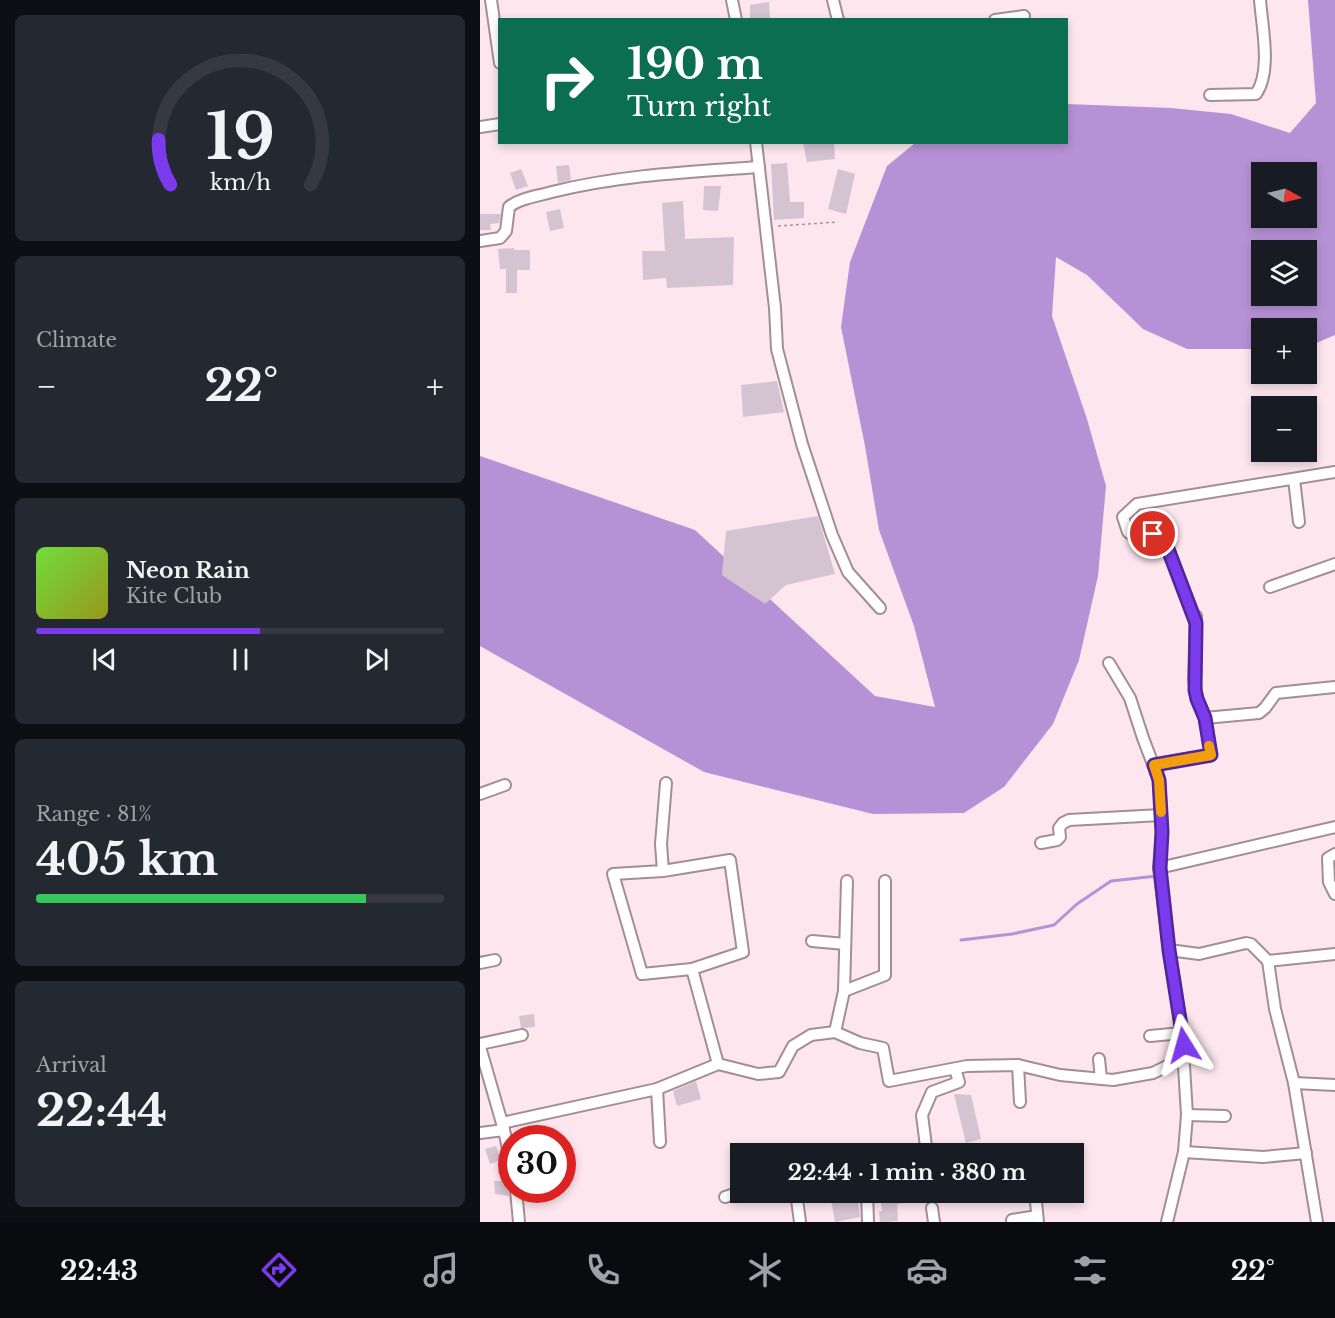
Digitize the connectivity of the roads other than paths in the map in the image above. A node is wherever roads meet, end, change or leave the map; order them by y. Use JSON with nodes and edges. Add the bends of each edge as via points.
{"nodes":[{"id":1,"x":491,"y":0,"type":"edge"},
{"id":2,"x":732,"y":0,"type":"edge"},
{"id":3,"x":833,"y":0,"type":"edge"},
{"id":4,"x":1260,"y":0,"type":"edge"},
{"id":5,"x":1024,"y":16,"type":"dead end"},
{"id":6,"x":736,"y":18,"type":"edge"},
{"id":7,"x":838,"y":18,"type":"edge"},
{"id":8,"x":1010,"y":18,"type":"edge"},
{"id":9,"x":498,"y":49,"type":"edge"},
{"id":10,"x":1210,"y":95,"type":"dead end"},
{"id":11,"x":498,"y":124,"type":"edge"},
{"id":12,"x":480,"y":127,"type":"edge"},
{"id":13,"x":756,"y":144,"type":"edge"},
{"id":14,"x":759,"y":167,"type":"junction"},
{"id":15,"x":480,"y":242,"type":"edge"},
{"id":16,"x":1335,"y":472,"type":"edge"},
{"id":17,"x":1293,"y":479,"type":"junction"},
{"id":18,"x":1299,"y":522,"type":"dead end"},
{"id":19,"x":1335,"y":564,"type":"edge"},
{"id":20,"x":1269,"y":587,"type":"dead end"},
{"id":21,"x":880,"y":608,"type":"dead end"},
{"id":22,"x":1110,"y":663,"type":"dead end"},
{"id":23,"x":1335,"y":687,"type":"edge"},
{"id":24,"x":1205,"y":718,"type":"junction"},
{"id":25,"x":1154,"y":765,"type":"junction"},
{"id":26,"x":666,"y":783,"type":"dead end"},
{"id":27,"x":505,"y":785,"type":"dead end"},
{"id":28,"x":480,"y":794,"type":"edge"},
{"id":29,"x":1161,"y":815,"type":"junction"},
{"id":30,"x":1335,"y":827,"type":"edge"},
{"id":31,"x":1041,"y":843,"type":"dead end"},
{"id":32,"x":1335,"y":854,"type":"edge"},
{"id":33,"x":1160,"y":868,"type":"junction"},
{"id":34,"x":663,"y":871,"type":"junction"},
{"id":35,"x":847,"y":881,"type":"dead end"},
{"id":36,"x":885,"y":881,"type":"dead end"},
{"id":37,"x":1335,"y":894,"type":"edge"},
{"id":38,"x":812,"y":941,"type":"dead end"},
{"id":39,"x":845,"y":944,"type":"junction"},
{"id":40,"x":1169,"y":950,"type":"junction"},
{"id":41,"x":1335,"y":954,"type":"edge"},
{"id":42,"x":495,"y":960,"type":"dead end"},
{"id":43,"x":1268,"y":961,"type":"junction"},
{"id":44,"x":480,"y":963,"type":"edge"},
{"id":45,"x":692,"y":969,"type":"junction"},
{"id":46,"x":844,"y":991,"type":"junction"},
{"id":47,"x":835,"y":1032,"type":"junction"},
{"id":48,"x":1182,"y":1032,"type":"junction"},
{"id":49,"x":522,"y":1035,"type":"dead end"},
{"id":50,"x":1150,"y":1036,"type":"dead end"},
{"id":51,"x":480,"y":1045,"type":"edge"},
{"id":52,"x":1185,"y":1058,"type":"junction"},
{"id":53,"x":1099,"y":1059,"type":"dead end"},
{"id":54,"x":718,"y":1064,"type":"junction"},
{"id":55,"x":1018,"y":1065,"type":"junction"},
{"id":56,"x":955,"y":1069,"type":"junction"},
{"id":57,"x":1101,"y":1079,"type":"junction"},
{"id":58,"x":1294,"y":1083,"type":"junction"},
{"id":59,"x":1335,"y":1085,"type":"edge"},
{"id":60,"x":657,"y":1089,"type":"junction"},
{"id":61,"x":1020,"y":1102,"type":"dead end"},
{"id":62,"x":1186,"y":1115,"type":"junction"},
{"id":63,"x":1225,"y":1116,"type":"dead end"},
{"id":64,"x":503,"y":1125,"type":"edge"},
{"id":65,"x":507,"y":1125,"type":"edge"},
{"id":66,"x":498,"y":1128,"type":"edge"},
{"id":67,"x":480,"y":1133,"type":"edge"},
{"id":68,"x":660,"y":1143,"type":"dead end"},
{"id":69,"x":926,"y":1143,"type":"edge"},
{"id":70,"x":1184,"y":1152,"type":"junction"},
{"id":71,"x":1306,"y":1153,"type":"junction"},
{"id":72,"x":730,"y":1195,"type":"edge"},
{"id":73,"x":724,"y":1197,"type":"dead end"},
{"id":74,"x":517,"y":1203,"type":"edge"},
{"id":75,"x":797,"y":1203,"type":"edge"},
{"id":76,"x":867,"y":1203,"type":"edge"},
{"id":77,"x":1036,"y":1203,"type":"edge"},
{"id":78,"x":932,"y":1208,"type":"dead end"},
{"id":79,"x":1037,"y":1219,"type":"edge"},
{"id":80,"x":1012,"y":1220,"type":"dead end"},
{"id":81,"x":519,"y":1222,"type":"edge"},
{"id":82,"x":800,"y":1222,"type":"edge"},
{"id":83,"x":867,"y":1222,"type":"edge"},
{"id":84,"x":934,"y":1222,"type":"edge"},
{"id":85,"x":1167,"y":1222,"type":"edge"},
{"id":86,"x":1317,"y":1222,"type":"edge"}],
"edges":[{"from":1,"to":9,"type":"street"},
{"from":2,"to":6,"type":"street"},
{"from":3,"to":7,"type":"street"},
{"from":4,"to":10,"type":"street","via":[[1262,85],[1256,94]]},
{"from":5,"to":8,"type":"street"},
{"from":11,"to":12,"type":"street"},
{"from":13,"to":14,"type":"street"},
{"from":14,"to":15,"type":"street","via":[[627,177],[533,197],[509,207],[506,231],[500,238]]},
{"from":14,"to":21,"type":"street","via":[[777,349],[832,535],[848,572]]},
{"from":16,"to":17,"type":"street"},
{"from":17,"to":18,"type":"street"},
{"from":17,"to":24,"type":"street","via":[[1137,504],[1123,518],[1128,532],[1142,541],[1153,534],[1166,544],[1195,616],[1194,679]]},
{"from":19,"to":20,"type":"street"},
{"from":22,"to":25,"type":"street","via":[[1130,698]]},
{"from":23,"to":24,"type":"street","via":[[1276,693],[1259,713]]},
{"from":24,"to":25,"type":"street","via":[[1211,755]]},
{"from":25,"to":29,"type":"street"},
{"from":26,"to":34,"type":"street"},
{"from":27,"to":28,"type":"street"},
{"from":29,"to":31,"type":"street","via":[[1070,820],[1059,828],[1058,840]]},
{"from":29,"to":33,"type":"street"},
{"from":30,"to":33,"type":"street"},
{"from":32,"to":37,"type":"street","via":[[1328,858],[1329,882]]},
{"from":33,"to":40,"type":"street"},
{"from":34,"to":45,"type":"street","via":[[613,874],[642,974]]},
{"from":34,"to":45,"type":"street","via":[[730,860],[743,952]]},
{"from":35,"to":39,"type":"street"},
{"from":36,"to":46,"type":"street","via":[[885,975]]},
{"from":38,"to":39,"type":"street"},
{"from":39,"to":46,"type":"street"},
{"from":40,"to":43,"type":"street","via":[[1199,954],[1246,943]]},
{"from":40,"to":48,"type":"street"},
{"from":41,"to":43,"type":"street"},
{"from":42,"to":44,"type":"street"},
{"from":43,"to":58,"type":"street","via":[[1275,1010]]},
{"from":45,"to":54,"type":"street"},
{"from":46,"to":47,"type":"street"},
{"from":47,"to":54,"type":"street","via":[[811,1035],[793,1046],[779,1071],[758,1074]]},
{"from":47,"to":56,"type":"street","via":[[884,1048],[889,1081]]},
{"from":48,"to":50,"type":"street"},
{"from":48,"to":52,"type":"street"},
{"from":49,"to":51,"type":"street"},
{"from":51,"to":64,"type":"street"},
{"from":52,"to":57,"type":"street","via":[[1153,1073]]},
{"from":52,"to":62,"type":"street"},
{"from":53,"to":57,"type":"street"},
{"from":54,"to":60,"type":"street"},
{"from":55,"to":56,"type":"street"},
{"from":55,"to":57,"type":"street"},
{"from":55,"to":61,"type":"street"},
{"from":56,"to":69,"type":"street","via":[[959,1082],[932,1092],[922,1115]]},
{"from":58,"to":59,"type":"street"},
{"from":58,"to":71,"type":"street"},
{"from":60,"to":65,"type":"street"},
{"from":60,"to":68,"type":"street"},
{"from":62,"to":63,"type":"street"},
{"from":62,"to":70,"type":"street"},
{"from":66,"to":67,"type":"street"},
{"from":70,"to":71,"type":"street","via":[[1263,1157]]},
{"from":70,"to":85,"type":"street"},
{"from":71,"to":86,"type":"street"},
{"from":72,"to":73,"type":"street"},
{"from":74,"to":81,"type":"street"},
{"from":75,"to":82,"type":"street"},
{"from":76,"to":83,"type":"street"},
{"from":77,"to":79,"type":"street"},
{"from":78,"to":84,"type":"street"},
{"from":79,"to":80,"type":"street"}]}
